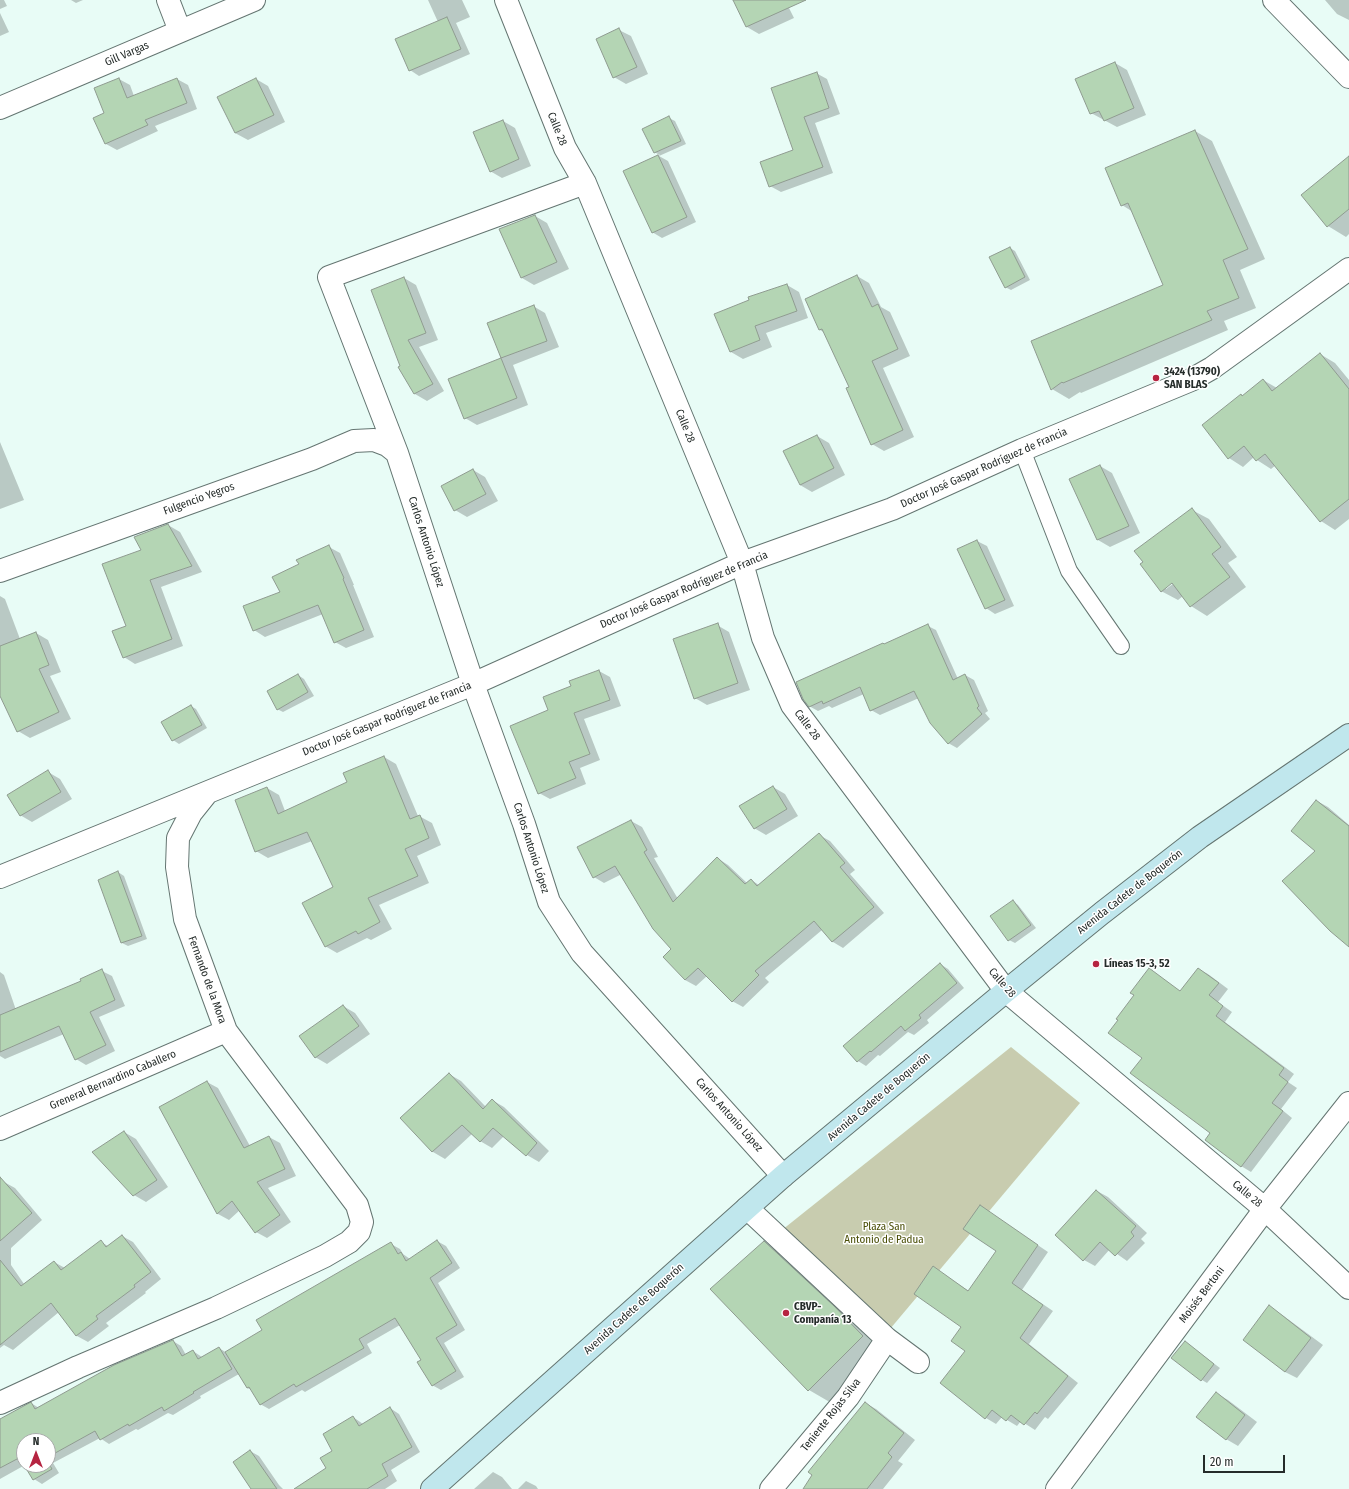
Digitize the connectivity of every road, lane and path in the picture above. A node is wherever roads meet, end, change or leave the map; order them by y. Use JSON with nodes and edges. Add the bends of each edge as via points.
{"nodes":[{"id":1,"x":168,"y":0,"type":"edge"},
{"id":2,"x":254,"y":0,"type":"edge"},
{"id":3,"x":506,"y":0,"type":"edge"},
{"id":4,"x":1274,"y":0,"type":"edge"},
{"id":5,"x":180,"y":31,"type":"junction"},
{"id":6,"x":1349,"y":77,"type":"edge"},
{"id":7,"x":0,"y":108,"type":"edge"},
{"id":8,"x":585,"y":183,"type":"junction"},
{"id":9,"x":1349,"y":269,"type":"edge"},
{"id":10,"x":1022,"y":450,"type":"junction"},
{"id":11,"x":397,"y":453,"type":"junction"},
{"id":12,"x":742,"y":563,"type":"junction"},
{"id":13,"x":0,"y":570,"type":"edge"},
{"id":14,"x":1121,"y":646,"type":"dead end"},
{"id":15,"x":473,"y":684,"type":"junction"},
{"id":16,"x":1349,"y":735,"type":"edge"},
{"id":17,"x":209,"y":791,"type":"junction"},
{"id":18,"x":0,"y":877,"type":"edge"},
{"id":19,"x":1006,"y":991,"type":"junction"},
{"id":20,"x":226,"y":1032,"type":"junction"},
{"id":21,"x":1349,"y":1103,"type":"edge"},
{"id":22,"x":0,"y":1129,"type":"edge"},
{"id":23,"x":783,"y":1176,"type":"junction"},
{"id":24,"x":747,"y":1208,"type":"junction"},
{"id":25,"x":1265,"y":1209,"type":"junction"},
{"id":26,"x":1349,"y":1288,"type":"edge"},
{"id":27,"x":887,"y":1339,"type":"junction"},
{"id":28,"x":918,"y":1362,"type":"dead end"},
{"id":29,"x":0,"y":1403,"type":"edge"},
{"id":30,"x":432,"y":1489,"type":"edge"},
{"id":31,"x":771,"y":1489,"type":"edge"},
{"id":32,"x":1056,"y":1489,"type":"edge"}],
"edges":[{"from":1,"to":5,"type":"street"},
{"from":2,"to":5,"type":"street","name":"Gill Vargas"},
{"from":3,"to":8,"type":"street","name":"Calle 28","via":[[565,148]]},
{"from":4,"to":6,"type":"street"},
{"from":5,"to":7,"type":"street","name":"Gill Vargas"},
{"from":8,"to":11,"type":"street","name":"Carlos Antonio López","via":[[329,277]]},
{"from":8,"to":12,"type":"street","name":"Calle 28"},
{"from":9,"to":10,"type":"street","name":"Doctor José Gaspar Rodríguez de Francia","via":[[1212,368],[1191,380]]},
{"from":10,"to":12,"type":"street","name":"Doctor José Gaspar Rodríguez de Francia","via":[[892,509]]},
{"from":10,"to":14,"type":"lane","via":[[1069,570]]},
{"from":11,"to":13,"type":"street","name":"Fulgencio Yegros","via":[[374,440],[354,441],[312,459]]},
{"from":11,"to":15,"type":"street","name":"Carlos Antonio López"},
{"from":12,"to":15,"type":"street","name":"Doctor José Gaspar Rodríguez de Francia"},
{"from":12,"to":19,"type":"street","name":"Calle 28","via":[[763,638],[792,705]]},
{"from":15,"to":17,"type":"street","name":"Doctor José Gaspar Rodríguez de Francia"},
{"from":15,"to":23,"type":"street","name":"Carlos Antonio López","via":[[524,824],[549,902],[582,952]]},
{"from":16,"to":19,"type":"main road","name":"Avenida Cadete de Boquerón","via":[[1200,837]]},
{"from":17,"to":18,"type":"street","name":"Doctor José Gaspar Rodríguez de Francia"},
{"from":17,"to":20,"type":"street","name":"Fernando de la Mora","via":[[191,813],[178,838],[177,867],[185,919]]},
{"from":19,"to":23,"type":"main road","name":"Avenida Cadete de Boquerón"},
{"from":19,"to":25,"type":"street","name":"Calle 28"},
{"from":20,"to":22,"type":"street","name":"Greneral Bernardino Caballero"},
{"from":20,"to":29,"type":"street","name":"Fernando de la Mora","via":[[357,1205],[362,1222],[359,1232],[350,1242],[325,1256],[216,1308]]},
{"from":21,"to":25,"type":"street","name":"Moisés Bertoni"},
{"from":23,"to":24,"type":"main road","name":"Avenida Cadete de Boquerón"},
{"from":24,"to":27,"type":"street"},
{"from":24,"to":30,"type":"main road","name":"Avenida Cadete de Boquerón"},
{"from":25,"to":26,"type":"street","name":"Calle 28"},
{"from":25,"to":32,"type":"street","name":"Moisés Bertoni"},
{"from":27,"to":28,"type":"street"},
{"from":27,"to":31,"type":"street","name":"Teniente Rojas Silva","via":[[848,1396]]}]}
